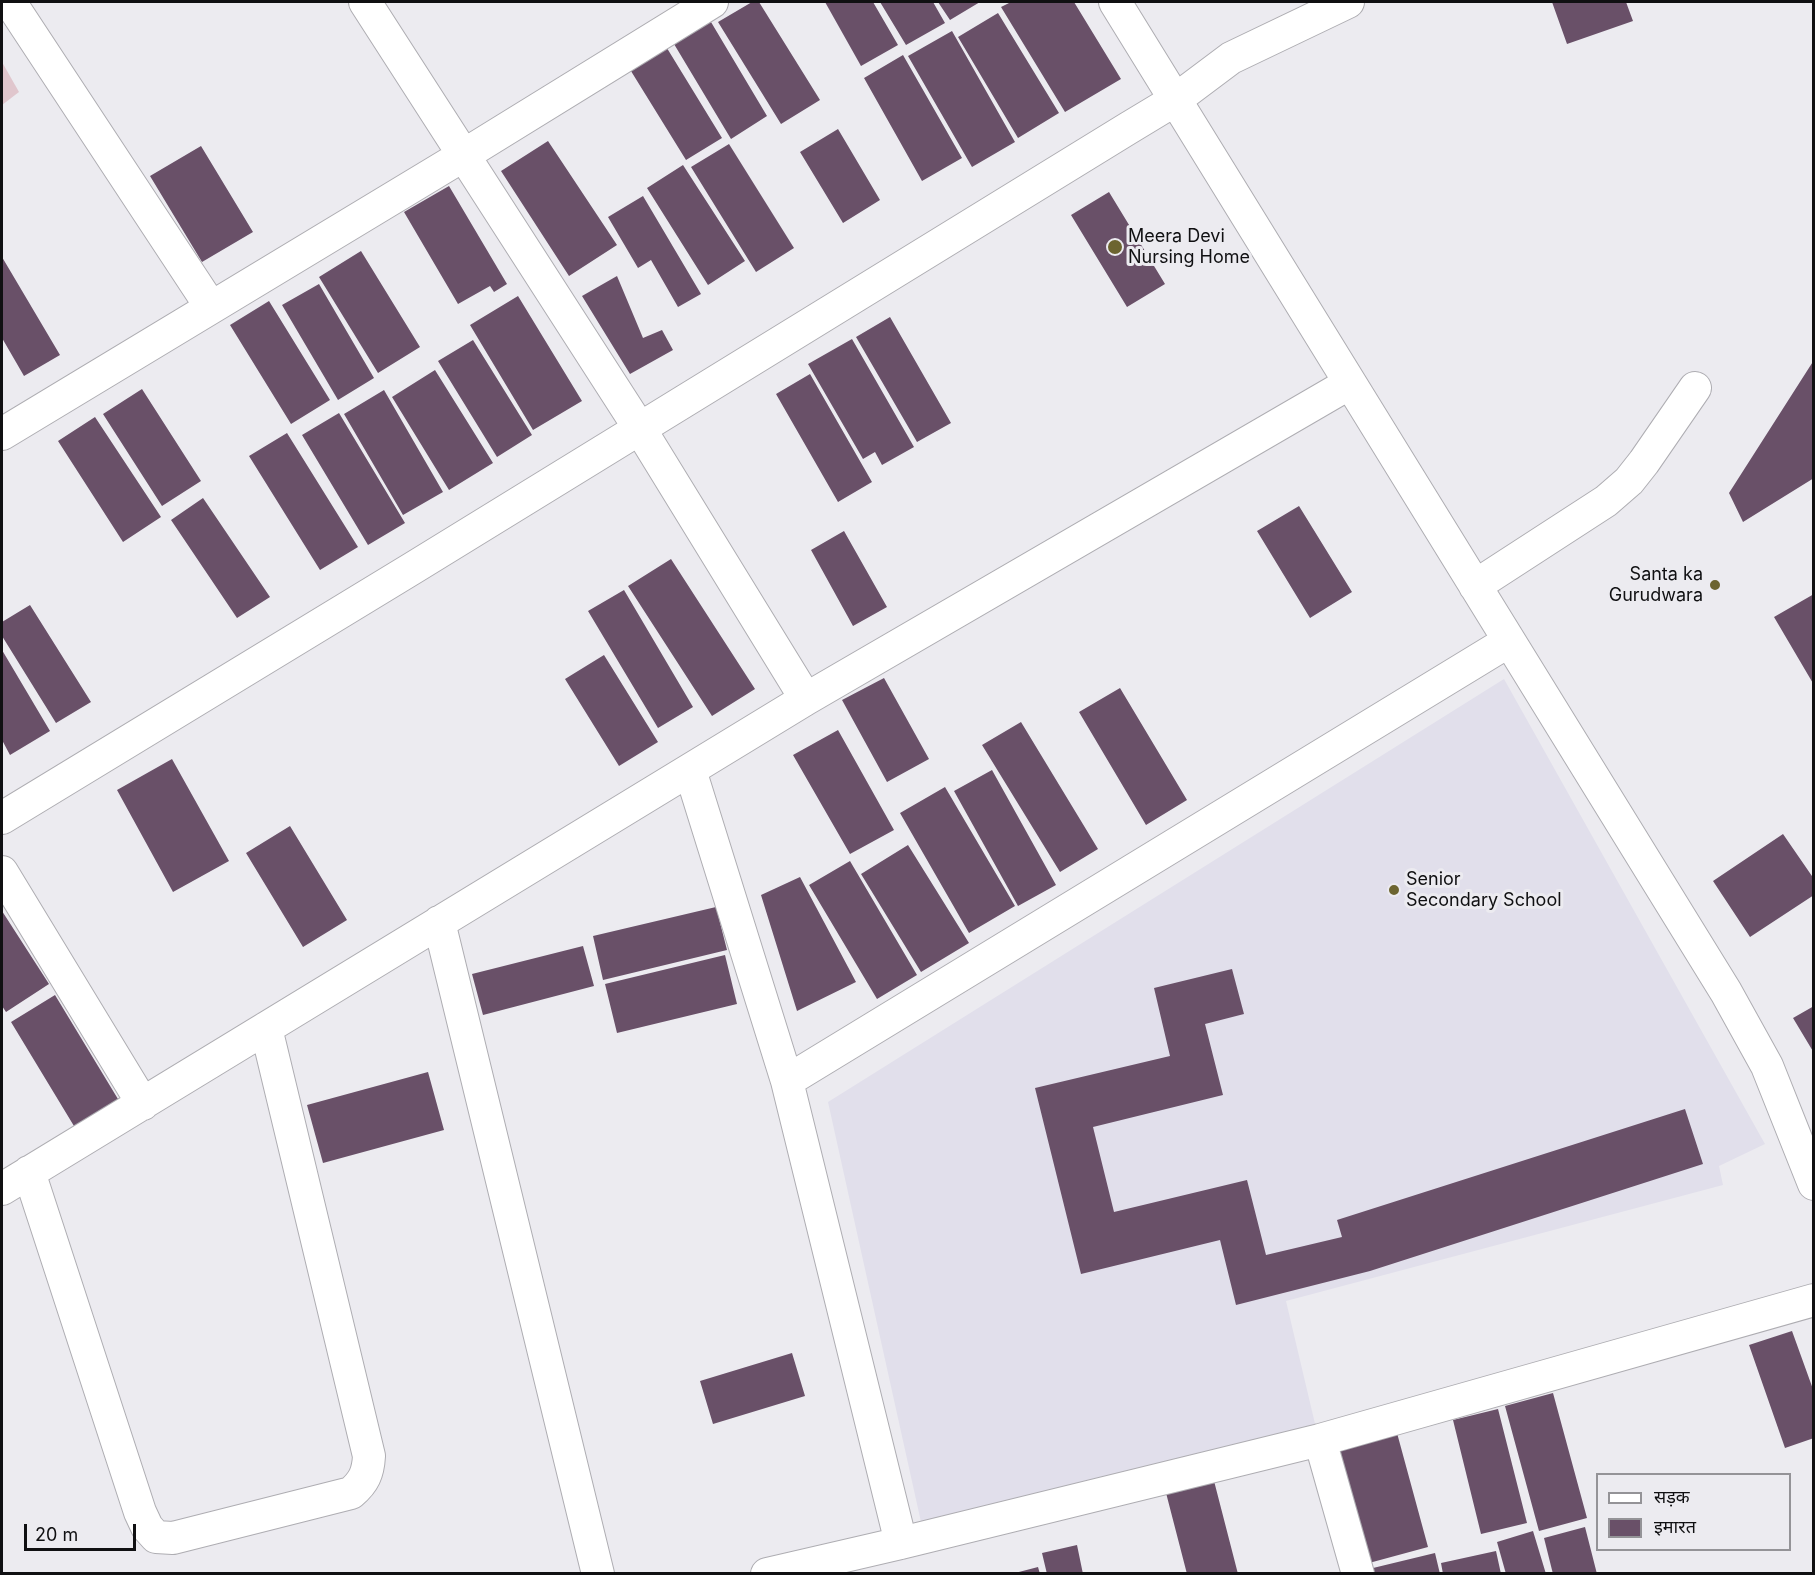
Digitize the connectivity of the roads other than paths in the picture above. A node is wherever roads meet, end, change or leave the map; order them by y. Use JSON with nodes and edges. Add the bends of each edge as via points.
{"nodes":[{"id":1,"x":10,"y":2,"type":"edge"},
{"id":2,"x":365,"y":2,"type":"edge"},
{"id":3,"x":712,"y":2,"type":"edge"},
{"id":4,"x":1115,"y":2,"type":"edge"},
{"id":5,"x":1348,"y":2,"type":"edge"},
{"id":6,"x":1175,"y":100,"type":"junction"},
{"id":7,"x":464,"y":155,"type":"junction"},
{"id":8,"x":211,"y":307,"type":"junction"},
{"id":9,"x":1350,"y":383,"type":"junction"},
{"id":10,"x":1695,"y":388,"type":"dead end"},
{"id":11,"x":640,"y":429,"type":"junction"},
{"id":12,"x":2,"y":434,"type":"edge"},
{"id":13,"x":1474,"y":586,"type":"junction"},
{"id":14,"x":1509,"y":641,"type":"junction"},
{"id":15,"x":806,"y":699,"type":"junction"},
{"id":16,"x":690,"y":770,"type":"junction"},
{"id":17,"x":2,"y":818,"type":"edge"},
{"id":18,"x":2,"y":872,"type":"edge"},
{"id":19,"x":439,"y":922,"type":"junction"},
{"id":20,"x":266,"y":1028,"type":"junction"},
{"id":21,"x":787,"y":1081,"type":"junction"},
{"id":22,"x":142,"y":1104,"type":"junction"},
{"id":23,"x":1801,"y":1118,"type":"edge"},
{"id":24,"x":29,"y":1172,"type":"junction"},
{"id":25,"x":1814,"y":1184,"type":"edge"},
{"id":26,"x":2,"y":1189,"type":"edge"},
{"id":27,"x":1814,"y":1300,"type":"edge"},
{"id":28,"x":1320,"y":1440,"type":"junction"},
{"id":29,"x":901,"y":1543,"type":"junction"},
{"id":30,"x":598,"y":1574,"type":"edge"},
{"id":31,"x":767,"y":1574,"type":"edge"},
{"id":32,"x":1358,"y":1574,"type":"edge"}],
"edges":[{"from":1,"to":8,"type":"street"},
{"from":2,"to":7,"type":"street"},
{"from":3,"to":7,"type":"street"},
{"from":4,"to":6,"type":"street"},
{"from":5,"to":6,"type":"street","via":[[1231,58]]},
{"from":6,"to":9,"type":"street"},
{"from":6,"to":11,"type":"street"},
{"from":7,"to":8,"type":"street"},
{"from":7,"to":11,"type":"street"},
{"from":8,"to":12,"type":"street"},
{"from":9,"to":13,"type":"street"},
{"from":9,"to":15,"type":"street"},
{"from":10,"to":13,"type":"street","via":[[1629,481],[1606,501]]},
{"from":11,"to":15,"type":"street"},
{"from":11,"to":17,"type":"street"},
{"from":13,"to":14,"type":"street"},
{"from":14,"to":21,"type":"street"},
{"from":14,"to":23,"type":"street"},
{"from":15,"to":16,"type":"street"},
{"from":16,"to":19,"type":"street"},
{"from":16,"to":21,"type":"street"},
{"from":18,"to":22,"type":"street"},
{"from":19,"to":20,"type":"street"},
{"from":19,"to":30,"type":"street"},
{"from":20,"to":22,"type":"street"},
{"from":20,"to":24,"type":"street","via":[[369,1456],[362,1484],[351,1493],[173,1538],[156,1537],[140,1512]]},
{"from":21,"to":29,"type":"street"},
{"from":22,"to":24,"type":"street"},
{"from":23,"to":25,"type":"street"},
{"from":24,"to":26,"type":"street"},
{"from":27,"to":28,"type":"street"},
{"from":28,"to":29,"type":"street"},
{"from":28,"to":32,"type":"street"},
{"from":29,"to":31,"type":"street"}]}
